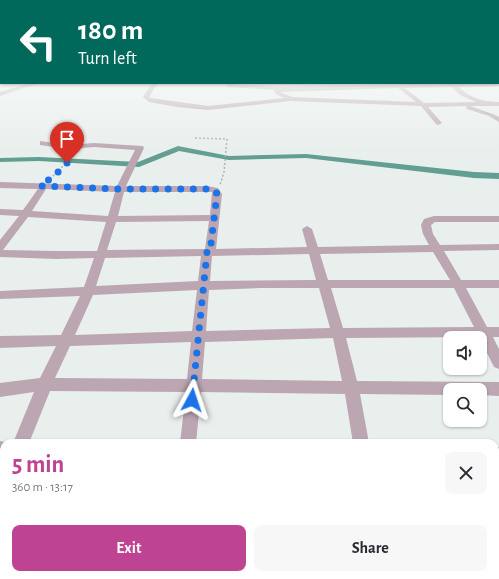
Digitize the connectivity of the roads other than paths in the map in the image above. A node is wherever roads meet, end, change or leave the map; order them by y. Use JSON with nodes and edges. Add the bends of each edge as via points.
{"nodes":[{"id":1,"x":149,"y":99,"type":"edge"},
{"id":2,"x":367,"y":99,"type":"edge"},
{"id":3,"x":415,"y":99,"type":"edge"},
{"id":4,"x":474,"y":99,"type":"edge"},
{"id":5,"x":290,"y":100,"type":"joint"},
{"id":6,"x":369,"y":103,"type":"junction"},
{"id":7,"x":490,"y":104,"type":"junction"},
{"id":8,"x":423,"y":105,"type":"junction"},
{"id":9,"x":499,"y":105,"type":"edge"},
{"id":10,"x":460,"y":106,"type":"junction"},
{"id":11,"x":499,"y":120,"type":"edge"},
{"id":12,"x":438,"y":123,"type":"dead end"},
{"id":13,"x":43,"y":143,"type":"dead end"},
{"id":14,"x":0,"y":185,"type":"edge"},
{"id":15,"x":42,"y":186,"type":"junction"},
{"id":16,"x":120,"y":189,"type":"junction"},
{"id":17,"x":0,"y":212,"type":"edge"},
{"id":18,"x":23,"y":215,"type":"junction"},
{"id":19,"x":213,"y":218,"type":"junction"},
{"id":20,"x":499,"y":218,"type":"edge"},
{"id":21,"x":112,"y":219,"type":"junction"},
{"id":22,"x":306,"y":229,"type":"dead end"},
{"id":23,"x":0,"y":247,"type":"edge"},
{"id":24,"x":436,"y":247,"type":"junction"},
{"id":25,"x":499,"y":247,"type":"edge"},
{"id":26,"x":314,"y":250,"type":"junction"},
{"id":27,"x":208,"y":252,"type":"junction"},
{"id":28,"x":0,"y":253,"type":"edge"},
{"id":29,"x":101,"y":254,"type":"junction"},
{"id":30,"x":323,"y":284,"type":"junction"},
{"id":31,"x":458,"y":284,"type":"junction"},
{"id":32,"x":499,"y":284,"type":"edge"},
{"id":33,"x":204,"y":286,"type":"junction"},
{"id":34,"x":88,"y":292,"type":"junction"},
{"id":35,"x":0,"y":295,"type":"edge"},
{"id":36,"x":483,"y":331,"type":"edge"},
{"id":37,"x":499,"y":332,"type":"edge"},
{"id":38,"x":338,"y":333,"type":"junction"},
{"id":39,"x":443,"y":333,"type":"edge"},
{"id":40,"x":487,"y":333,"type":"edge"},
{"id":41,"x":199,"y":337,"type":"junction"},
{"id":42,"x":487,"y":339,"type":"edge"},
{"id":43,"x":66,"y":340,"type":"junction"},
{"id":44,"x":0,"y":342,"type":"edge"},
{"id":45,"x":499,"y":363,"type":"edge"},
{"id":46,"x":45,"y":384,"type":"junction"},
{"id":47,"x":193,"y":386,"type":"junction"},
{"id":48,"x":351,"y":387,"type":"junction"},
{"id":49,"x":499,"y":389,"type":"edge"},
{"id":50,"x":0,"y":390,"type":"edge"},
{"id":51,"x":23,"y":439,"type":"edge"},
{"id":52,"x":188,"y":439,"type":"edge"},
{"id":53,"x":360,"y":439,"type":"edge"}],
"edges":[{"from":1,"to":5,"type":"street","via":[[153,102],[214,108]]},
{"from":2,"to":6,"type":"street"},
{"from":3,"to":8,"type":"street"},
{"from":4,"to":7,"type":"street"},
{"from":5,"to":6,"type":"street"},
{"from":6,"to":8,"type":"street"},
{"from":7,"to":9,"type":"street"},
{"from":7,"to":10,"type":"street"},
{"from":8,"to":10,"type":"street"},
{"from":8,"to":12,"type":"street"},
{"from":10,"to":11,"type":"street","via":[[491,115]]},
{"from":13,"to":16,"type":"street","via":[[69,147],[94,145],[140,148]]},
{"from":14,"to":15,"type":"street"},
{"from":15,"to":16,"type":"street"},
{"from":15,"to":18,"type":"street"},
{"from":16,"to":19,"type":"street","via":[[215,190],[217,194]]},
{"from":16,"to":21,"type":"street"},
{"from":17,"to":18,"type":"street"},
{"from":18,"to":21,"type":"street"},
{"from":18,"to":23,"type":"street"},
{"from":19,"to":21,"type":"street"},
{"from":19,"to":27,"type":"street"},
{"from":20,"to":24,"type":"street","via":[[428,221],[428,234]]},
{"from":21,"to":29,"type":"street"},
{"from":22,"to":26,"type":"street"},
{"from":24,"to":25,"type":"street"},
{"from":24,"to":26,"type":"street"},
{"from":24,"to":31,"type":"street"},
{"from":26,"to":27,"type":"street"},
{"from":26,"to":30,"type":"street"},
{"from":27,"to":29,"type":"street"},
{"from":27,"to":33,"type":"street"},
{"from":28,"to":29,"type":"street"},
{"from":29,"to":34,"type":"street"},
{"from":30,"to":31,"type":"street"},
{"from":30,"to":33,"type":"street"},
{"from":30,"to":38,"type":"street"},
{"from":31,"to":32,"type":"street"},
{"from":31,"to":36,"type":"street"},
{"from":33,"to":34,"type":"street"},
{"from":33,"to":41,"type":"street"},
{"from":34,"to":35,"type":"street"},
{"from":34,"to":43,"type":"street"},
{"from":37,"to":40,"type":"street"},
{"from":38,"to":39,"type":"street"},
{"from":38,"to":41,"type":"street"},
{"from":38,"to":48,"type":"street"},
{"from":41,"to":43,"type":"street"},
{"from":41,"to":47,"type":"street"},
{"from":42,"to":45,"type":"street"},
{"from":43,"to":44,"type":"street"},
{"from":43,"to":46,"type":"street"},
{"from":46,"to":47,"type":"street"},
{"from":46,"to":50,"type":"street"},
{"from":46,"to":51,"type":"street"},
{"from":47,"to":48,"type":"street"},
{"from":47,"to":52,"type":"street"},
{"from":48,"to":49,"type":"street"},
{"from":48,"to":53,"type":"street"}]}
